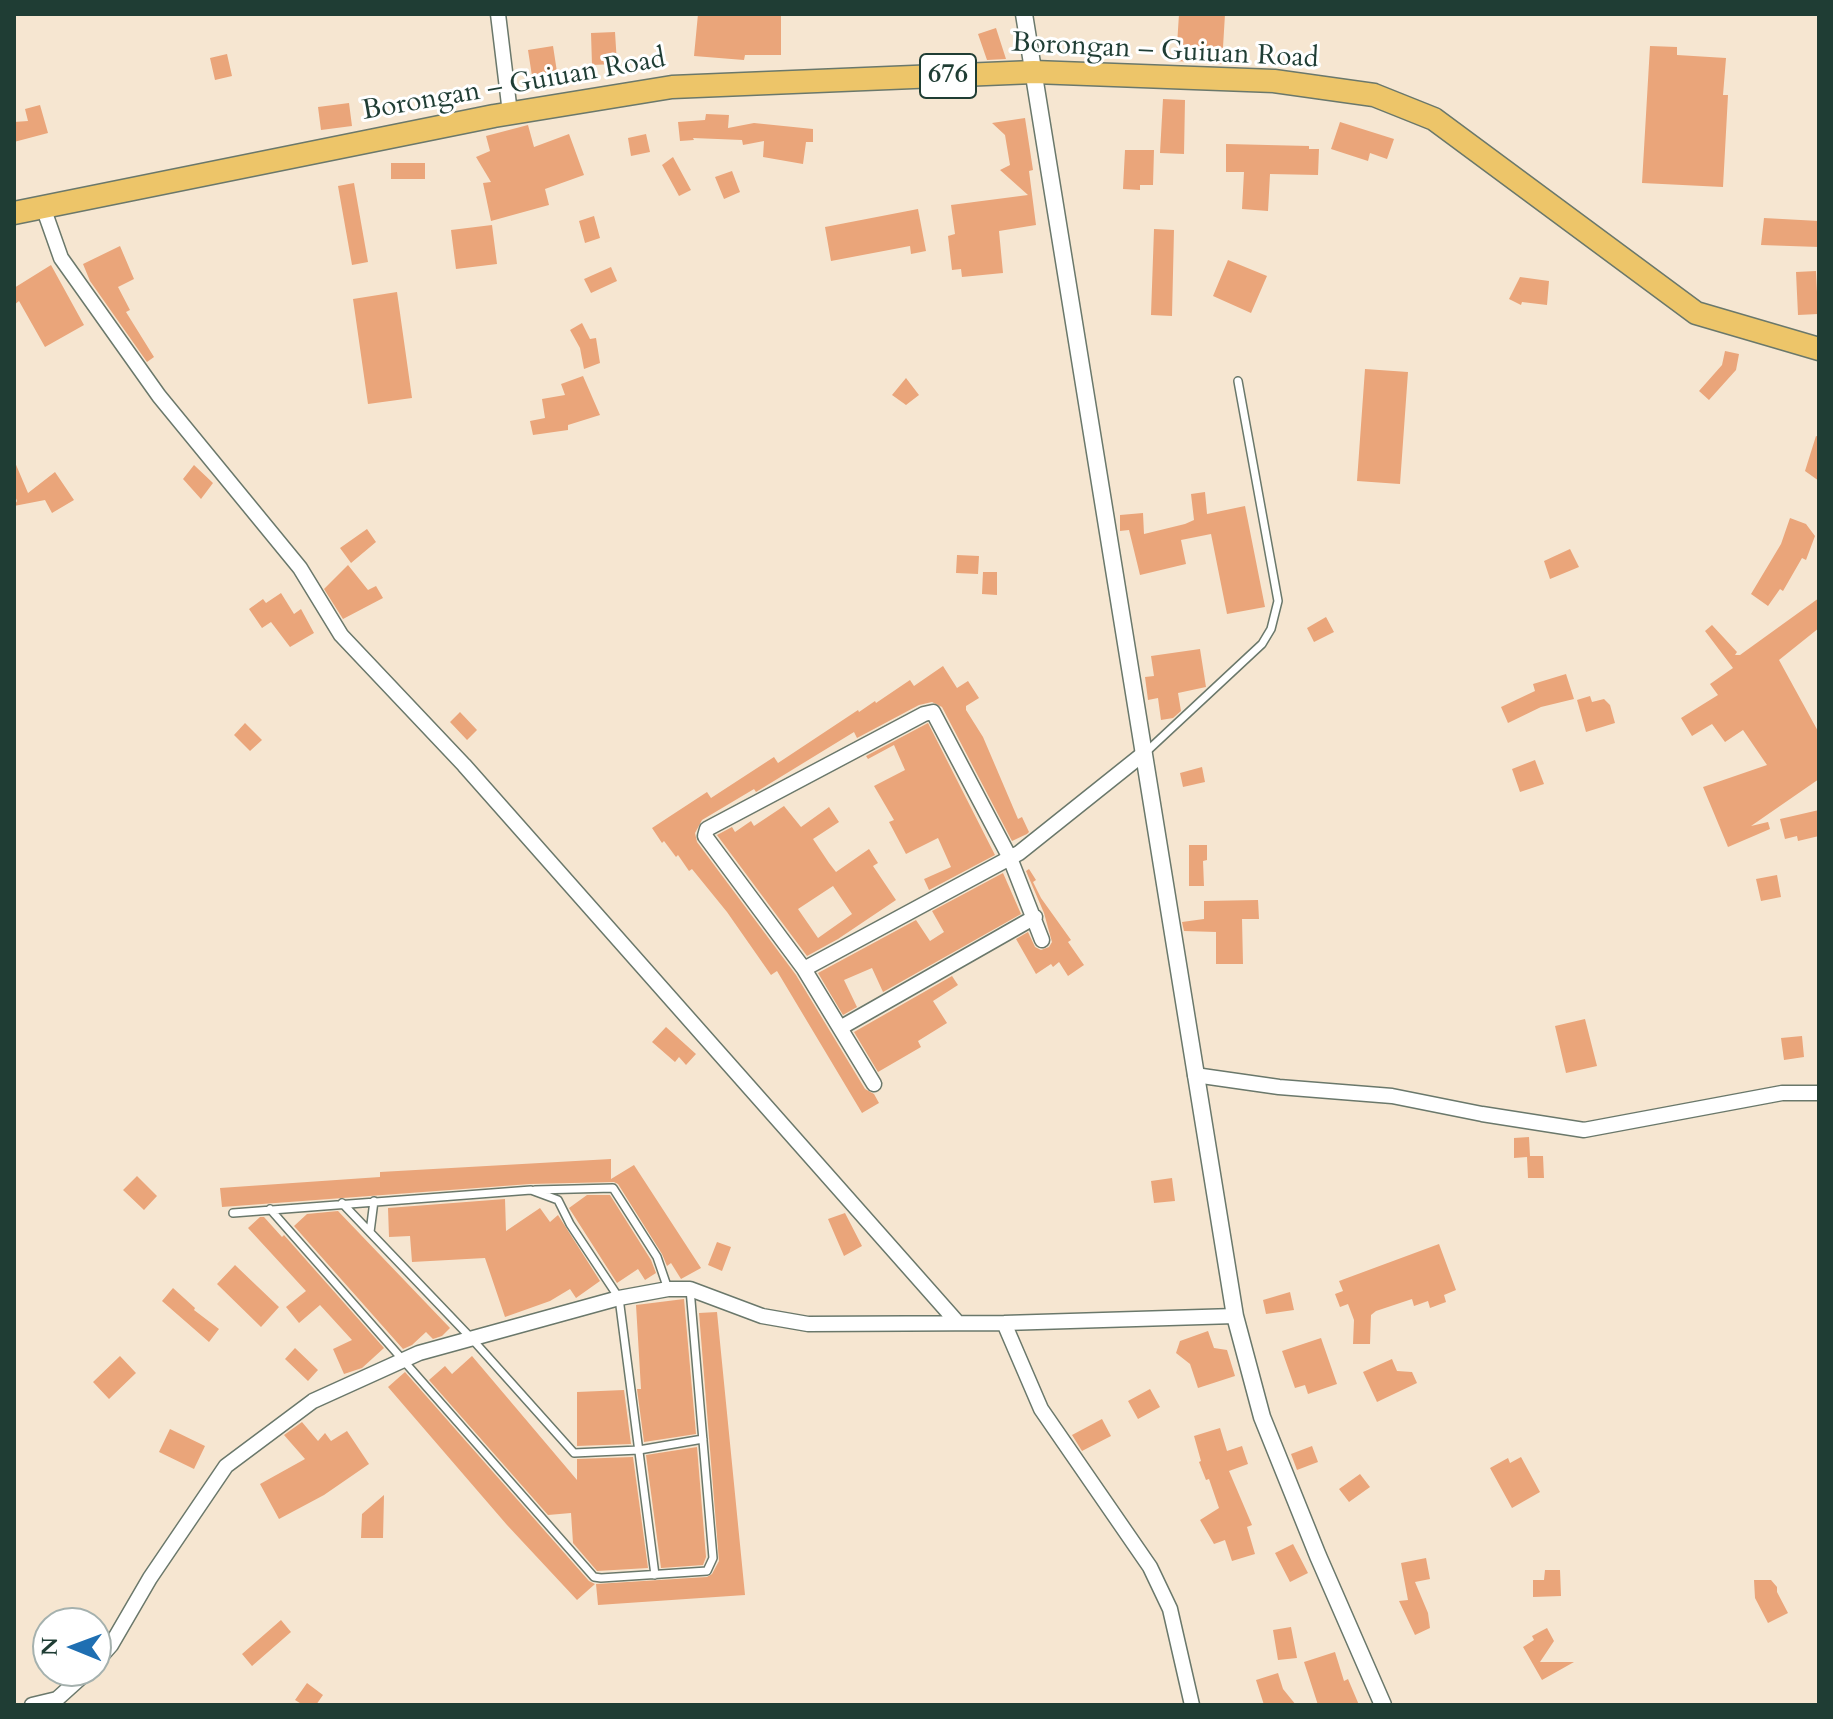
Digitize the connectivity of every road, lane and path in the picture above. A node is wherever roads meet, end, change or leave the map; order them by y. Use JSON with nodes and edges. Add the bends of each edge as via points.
{"nodes":[{"id":1,"x":498,"y":14,"type":"edge"},
{"id":2,"x":1024,"y":14,"type":"edge"},
{"id":3,"x":1034,"y":72,"type":"junction"},
{"id":4,"x":510,"y":113,"type":"junction"},
{"id":5,"x":43,"y":207,"type":"junction"},
{"id":6,"x":14,"y":213,"type":"edge"},
{"id":7,"x":1819,"y":349,"type":"edge"},
{"id":8,"x":1238,"y":381,"type":"dead end"},
{"id":9,"x":1143,"y":754,"type":"junction"},
{"id":10,"x":1010,"y":858,"type":"junction"},
{"id":11,"x":1035,"y":917,"type":"junction"},
{"id":12,"x":1042,"y":940,"type":"dead end"},
{"id":13,"x":804,"y":969,"type":"junction"},
{"id":14,"x":840,"y":1028,"type":"junction"},
{"id":15,"x":1195,"y":1075,"type":"junction"},
{"id":16,"x":874,"y":1084,"type":"dead end"},
{"id":17,"x":1819,"y":1093,"type":"edge"},
{"id":18,"x":531,"y":1190,"type":"junction"},
{"id":19,"x":374,"y":1201,"type":"junction"},
{"id":20,"x":342,"y":1203,"type":"junction"},
{"id":21,"x":270,"y":1209,"type":"junction"},
{"id":22,"x":233,"y":1213,"type":"dead end"},
{"id":23,"x":370,"y":1232,"type":"junction"},
{"id":24,"x":668,"y":1289,"type":"junction"},
{"id":25,"x":690,"y":1289,"type":"junction"},
{"id":26,"x":619,"y":1298,"type":"junction"},
{"id":27,"x":1235,"y":1316,"type":"junction"},
{"id":28,"x":957,"y":1322,"type":"junction"},
{"id":29,"x":1004,"y":1323,"type":"junction"},
{"id":30,"x":472,"y":1339,"type":"junction"},
{"id":31,"x":403,"y":1360,"type":"junction"},
{"id":32,"x":703,"y":1439,"type":"junction"},
{"id":33,"x":639,"y":1450,"type":"junction"},
{"id":34,"x":655,"y":1575,"type":"junction"},
{"id":35,"x":112,"y":1643,"type":"edge"},
{"id":36,"x":70,"y":1687,"type":"edge"},
{"id":37,"x":32,"y":1705,"type":"edge"},
{"id":38,"x":1192,"y":1705,"type":"edge"},
{"id":39,"x":1383,"y":1705,"type":"edge"}],
"edges":[{"from":1,"to":4,"type":"street"},
{"from":2,"to":3,"type":"street"},
{"from":3,"to":4,"type":"main road","name":"Borongan – Guiuan Road","number":"676","via":[[672,87]]},
{"from":3,"to":7,"type":"main road","name":"Borongan – Guiuan Road","number":"676","via":[[1274,81],[1374,95],[1434,119],[1696,313]]},
{"from":3,"to":9,"type":"street"},
{"from":4,"to":5,"type":"main road","name":"Borongan – Guiuan Road","number":"676"},
{"from":5,"to":6,"type":"main road","name":"Borongan – Guiuan Road","number":"676"},
{"from":5,"to":28,"type":"street","via":[[61,258],[159,396],[300,568],[341,635],[464,765]]},
{"from":8,"to":9,"type":"lane","via":[[1278,601],[1271,629],[1262,644]]},
{"from":9,"to":10,"type":"street"},
{"from":9,"to":15,"type":"street"},
{"from":10,"to":11,"type":"street"},
{"from":10,"to":13,"type":"street"},
{"from":10,"to":13,"type":"street","via":[[933,712],[707,829],[705,836]]},
{"from":11,"to":12,"type":"street"},
{"from":11,"to":14,"type":"street"},
{"from":13,"to":14,"type":"street"},
{"from":14,"to":16,"type":"street"},
{"from":15,"to":17,"type":"street","via":[[1392,1096],[1584,1130],[1782,1093]]},
{"from":15,"to":27,"type":"street"},
{"from":18,"to":19,"type":"lane"},
{"from":18,"to":24,"type":"lane","via":[[613,1188],[657,1257]]},
{"from":18,"to":26,"type":"lane","via":[[558,1200]]},
{"from":19,"to":20,"type":"lane"},
{"from":19,"to":23,"type":"lane"},
{"from":20,"to":21,"type":"lane"},
{"from":20,"to":23,"type":"lane"},
{"from":21,"to":22,"type":"lane"},
{"from":21,"to":31,"type":"lane"},
{"from":23,"to":30,"type":"lane"},
{"from":24,"to":25,"type":"street"},
{"from":24,"to":26,"type":"street"},
{"from":25,"to":28,"type":"street","via":[[762,1316],[808,1324]]},
{"from":25,"to":32,"type":"lane"},
{"from":26,"to":30,"type":"street"},
{"from":26,"to":33,"type":"lane"},
{"from":27,"to":29,"type":"street"},
{"from":27,"to":39,"type":"street","via":[[1262,1417]]},
{"from":28,"to":29,"type":"street"},
{"from":29,"to":38,"type":"street","via":[[1041,1409],[1150,1567],[1170,1609]]},
{"from":30,"to":31,"type":"street"},
{"from":30,"to":33,"type":"lane","via":[[574,1453]]},
{"from":31,"to":34,"type":"lane","via":[[594,1577]]},
{"from":31,"to":35,"type":"street","via":[[313,1401],[226,1466]]},
{"from":32,"to":33,"type":"lane"},
{"from":32,"to":34,"type":"lane","via":[[710,1568]]},
{"from":33,"to":34,"type":"lane"},
{"from":36,"to":37,"type":"street","via":[[57,1699]]}]}
